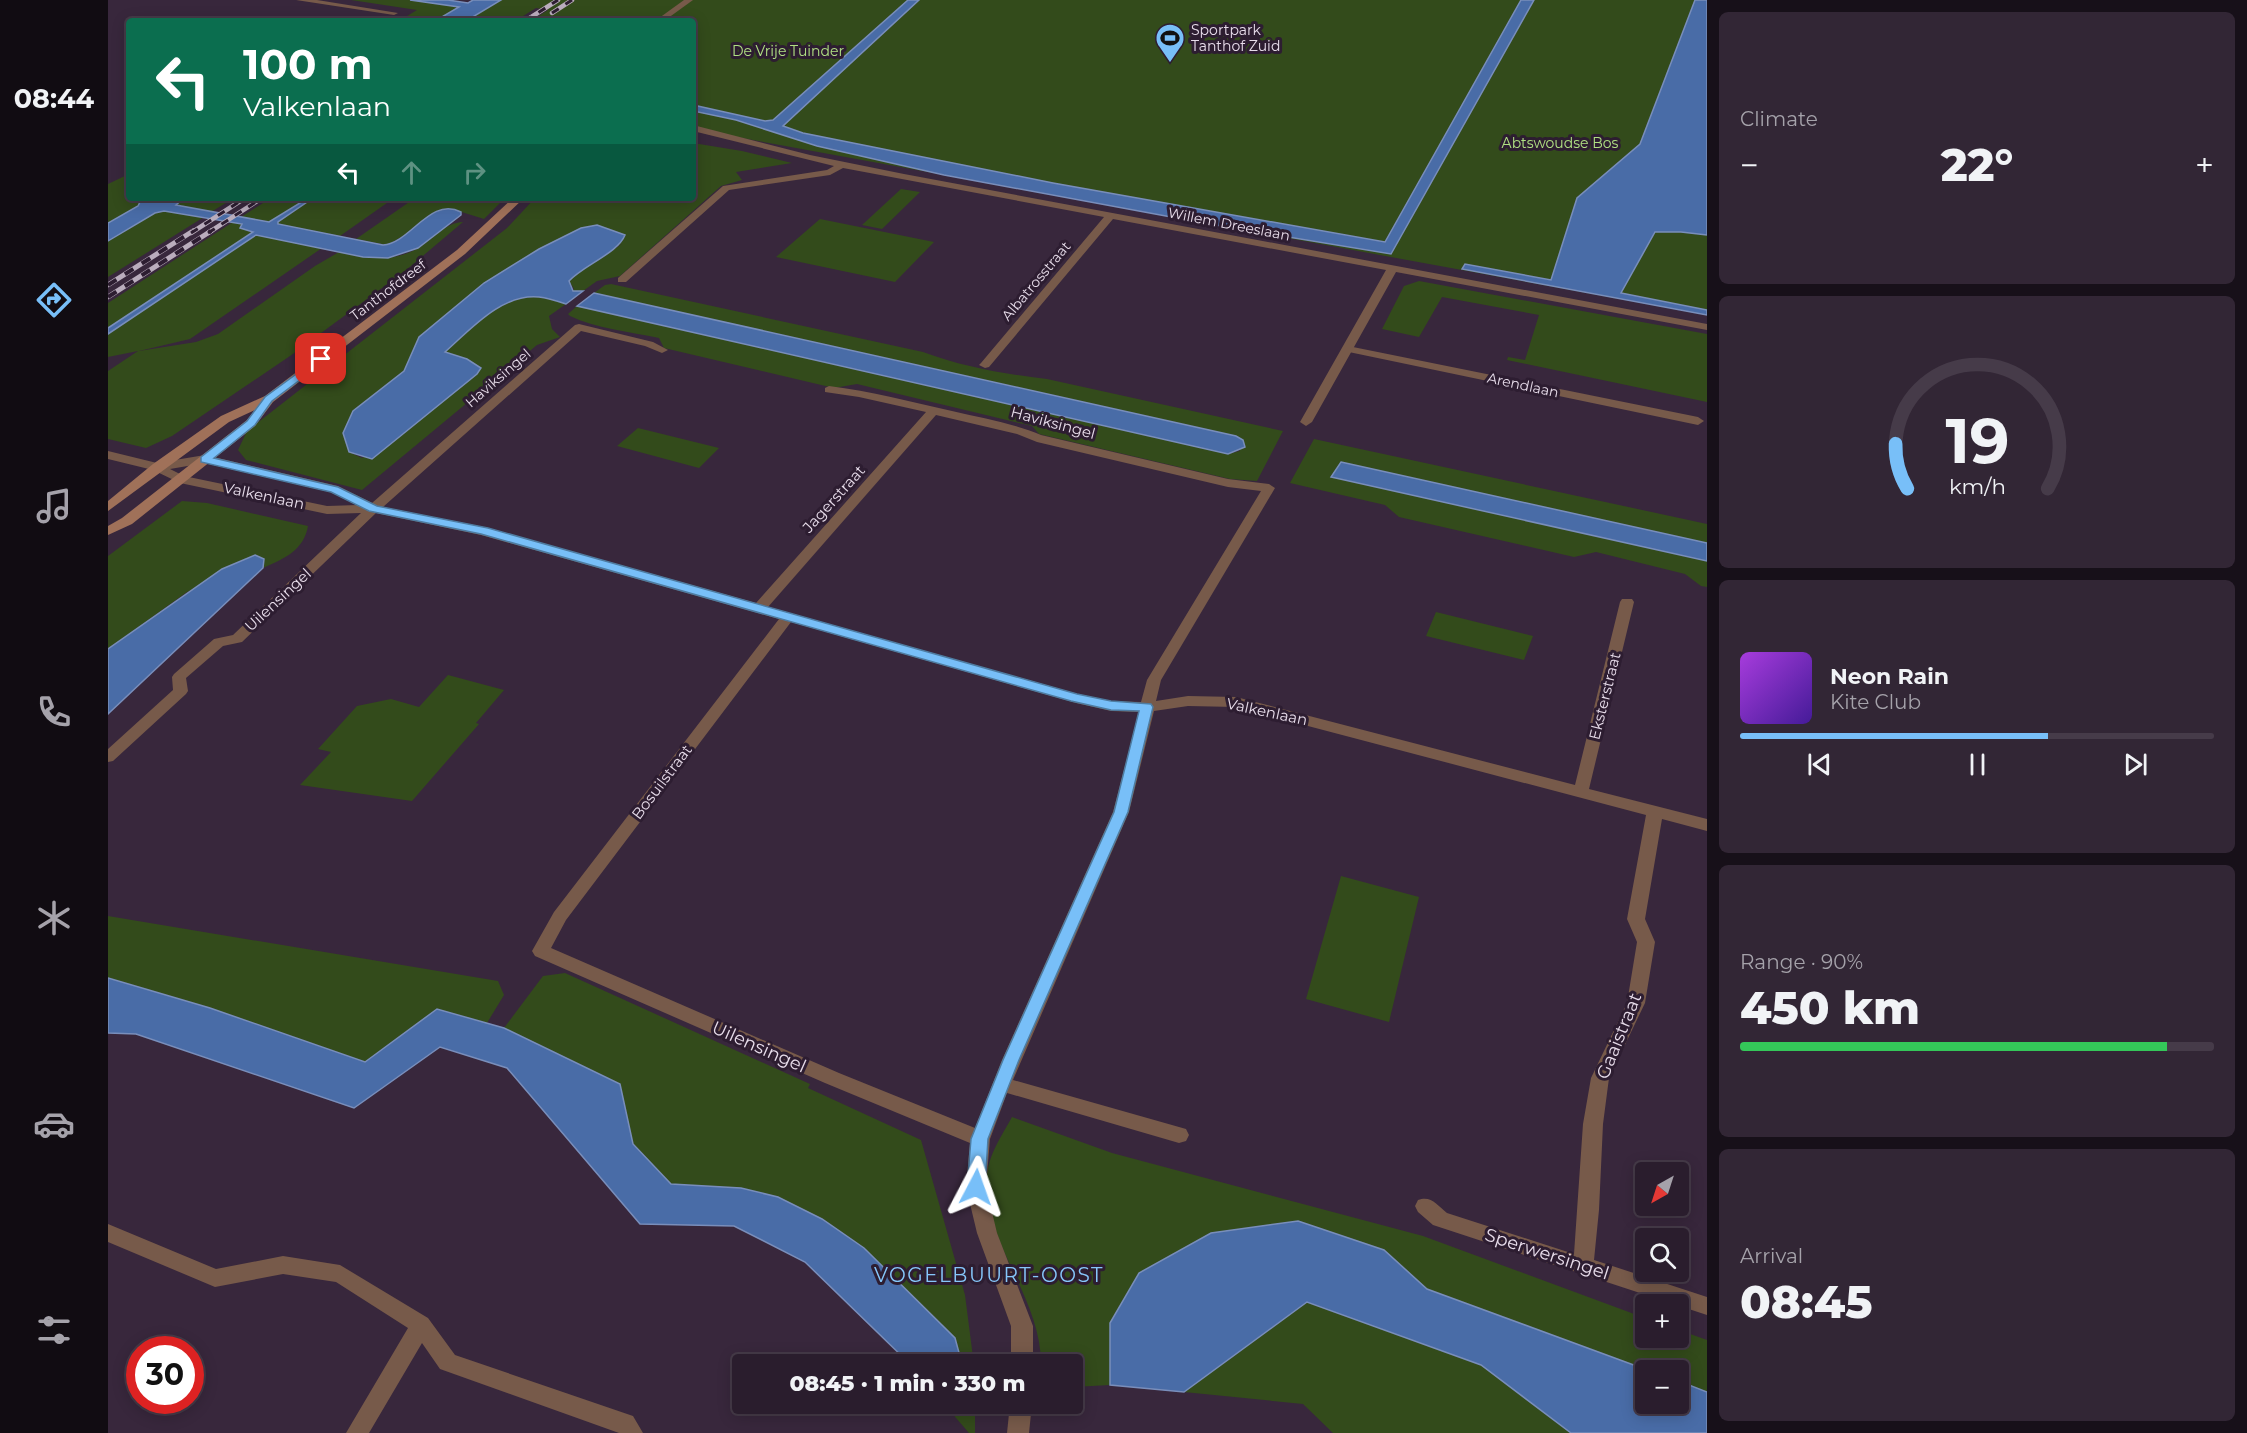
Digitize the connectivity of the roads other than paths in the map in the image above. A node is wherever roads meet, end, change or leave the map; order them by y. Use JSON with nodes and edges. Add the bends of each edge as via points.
{"nodes":[{"id":1,"x":300,"y":0,"type":"edge"},
{"id":2,"x":689,"y":0,"type":"edge"},
{"id":3,"x":394,"y":13,"type":"dead end"},
{"id":4,"x":663,"y":18,"type":"edge"},
{"id":5,"x":696,"y":129,"type":"edge"},
{"id":6,"x":696,"y":135,"type":"edge"},
{"id":7,"x":747,"y":143,"type":"junction"},
{"id":8,"x":841,"y":165,"type":"junction"},
{"id":9,"x":516,"y":201,"type":"edge"},
{"id":10,"x":1111,"y":215,"type":"junction"},
{"id":11,"x":1393,"y":268,"type":"junction"},
{"id":12,"x":622,"y":280,"type":"dead end"},
{"id":13,"x":1707,"y":327,"type":"edge"},
{"id":14,"x":1348,"y":349,"type":"junction"},
{"id":15,"x":662,"y":350,"type":"dead end"},
{"id":16,"x":985,"y":365,"type":"dead end"},
{"id":17,"x":829,"y":390,"type":"dead end"},
{"id":18,"x":268,"y":399,"type":"junction"},
{"id":19,"x":934,"y":410,"type":"junction"},
{"id":20,"x":1698,"y":421,"type":"dead end"},
{"id":21,"x":1306,"y":422,"type":"dead end"},
{"id":22,"x":108,"y":455,"type":"edge"},
{"id":23,"x":205,"y":459,"type":"junction"},
{"id":24,"x":157,"y":466,"type":"junction"},
{"id":25,"x":180,"y":479,"type":"junction"},
{"id":26,"x":108,"y":507,"type":"edge"},
{"id":27,"x":373,"y":509,"type":"junction"},
{"id":28,"x":108,"y":531,"type":"edge"},
{"id":29,"x":1627,"y":602,"type":"dead end"},
{"id":30,"x":759,"y":608,"type":"junction"},
{"id":31,"x":788,"y":617,"type":"junction"},
{"id":32,"x":1146,"y":707,"type":"junction"},
{"id":33,"x":108,"y":757,"type":"edge"},
{"id":34,"x":1581,"y":791,"type":"junction"},
{"id":35,"x":1655,"y":810,"type":"junction"},
{"id":36,"x":1707,"y":825,"type":"edge"},
{"id":37,"x":541,"y":951,"type":"joint"},
{"id":38,"x":1001,"y":1084,"type":"junction"},
{"id":39,"x":1179,"y":1135,"type":"dead end"},
{"id":40,"x":980,"y":1139,"type":"junction"},
{"id":41,"x":1425,"y":1206,"type":"dead end"},
{"id":42,"x":108,"y":1233,"type":"edge"},
{"id":43,"x":1583,"y":1266,"type":"junction"},
{"id":44,"x":1707,"y":1306,"type":"edge"},
{"id":45,"x":421,"y":1325,"type":"junction"},
{"id":46,"x":1022,"y":1354,"type":"edge"},
{"id":47,"x":1020,"y":1414,"type":"edge"},
{"id":48,"x":357,"y":1433,"type":"edge"},
{"id":49,"x":632,"y":1433,"type":"edge"},
{"id":50,"x":1018,"y":1433,"type":"edge"}],
"edges":[{"from":1,"to":3,"type":"street"},
{"from":2,"to":4,"type":"street"},
{"from":5,"to":7,"type":"street","name":"Willem Dreeslaan"},
{"from":6,"to":7,"type":"street","name":"Willem Dreeslaan"},
{"from":7,"to":8,"type":"street","name":"Willem Dreeslaan"},
{"from":8,"to":10,"type":"street","name":"Willem Dreeslaan"},
{"from":8,"to":12,"type":"street","via":[[830,172],[726,188]]},
{"from":9,"to":18,"type":"street","name":"Tanthofdreef","via":[[461,252]]},
{"from":10,"to":11,"type":"street","name":"Willem Dreeslaan"},
{"from":10,"to":16,"type":"street","name":"Albatrosstraat"},
{"from":11,"to":13,"type":"street","name":"Willem Dreeslaan"},
{"from":11,"to":14,"type":"street"},
{"from":14,"to":20,"type":"street","name":"Arendlaan"},
{"from":14,"to":21,"type":"street"},
{"from":15,"to":27,"type":"street","name":"Haviksingel","via":[[579,327]]},
{"from":17,"to":19,"type":"street","name":"Haviksingel"},
{"from":18,"to":23,"type":"street","name":"Tanthofdreef","via":[[251,423]]},
{"from":18,"to":24,"type":"street","name":"Tanthofdreef","via":[[225,419]]},
{"from":19,"to":30,"type":"street","name":"Jagerstraat"},
{"from":19,"to":32,"type":"street","name":"Haviksingel","via":[[1228,483],[1269,488],[1154,680]]},
{"from":22,"to":24,"type":"street","name":"Valkenlaan"},
{"from":23,"to":24,"type":"street","name":"Valkenlaan"},
{"from":23,"to":25,"type":"street","name":"Tanthofdreef"},
{"from":23,"to":27,"type":"street","name":"Valkenlaan","via":[[334,489]]},
{"from":24,"to":25,"type":"street","name":"Valkenlaan"},
{"from":24,"to":26,"type":"street","name":"Tanthofdreef"},
{"from":25,"to":27,"type":"street","name":"Valkenlaan","via":[[327,510]]},
{"from":25,"to":28,"type":"street","name":"Tanthofdreef","via":[[127,521]]},
{"from":27,"to":30,"type":"street","name":"Valkenlaan","via":[[483,531]]},
{"from":27,"to":33,"type":"street","name":"Uilensingel","via":[[237,639],[219,642],[179,677],[181,691]]},
{"from":29,"to":34,"type":"street","name":"Eksterstraat"},
{"from":30,"to":31,"type":"street","name":"Valkenlaan"},
{"from":31,"to":32,"type":"street","name":"Valkenlaan","via":[[1076,698],[1111,706]]},
{"from":31,"to":37,"type":"street","name":"Bosuilstraat","via":[[560,916]]},
{"from":32,"to":34,"type":"street","name":"Valkenlaan","via":[[1188,701],[1236,702]]},
{"from":32,"to":38,"type":"street","via":[[1121,812]]},
{"from":34,"to":35,"type":"street","name":"Valkenlaan"},
{"from":35,"to":36,"type":"street","name":"Valkenlaan"},
{"from":35,"to":43,"type":"street","name":"Gaaistraat","via":[[1636,919],[1646,942],[1636,1003],[1600,1078]]},
{"from":37,"to":40,"type":"street","name":"Uilensingel"},
{"from":38,"to":39,"type":"street"},
{"from":38,"to":40,"type":"street"},
{"from":40,"to":46,"type":"street","via":[[976,1187],[987,1233],[1022,1326]]},
{"from":41,"to":43,"type":"street","name":"Sperwersingel","via":[[1440,1219]]},
{"from":42,"to":45,"type":"street","via":[[215,1278],[283,1265],[340,1274]]},
{"from":43,"to":44,"type":"street","name":"Sperwersingel"},
{"from":45,"to":48,"type":"street"},
{"from":45,"to":49,"type":"street","via":[[448,1362],[626,1423]]},
{"from":47,"to":50,"type":"street"}]}
